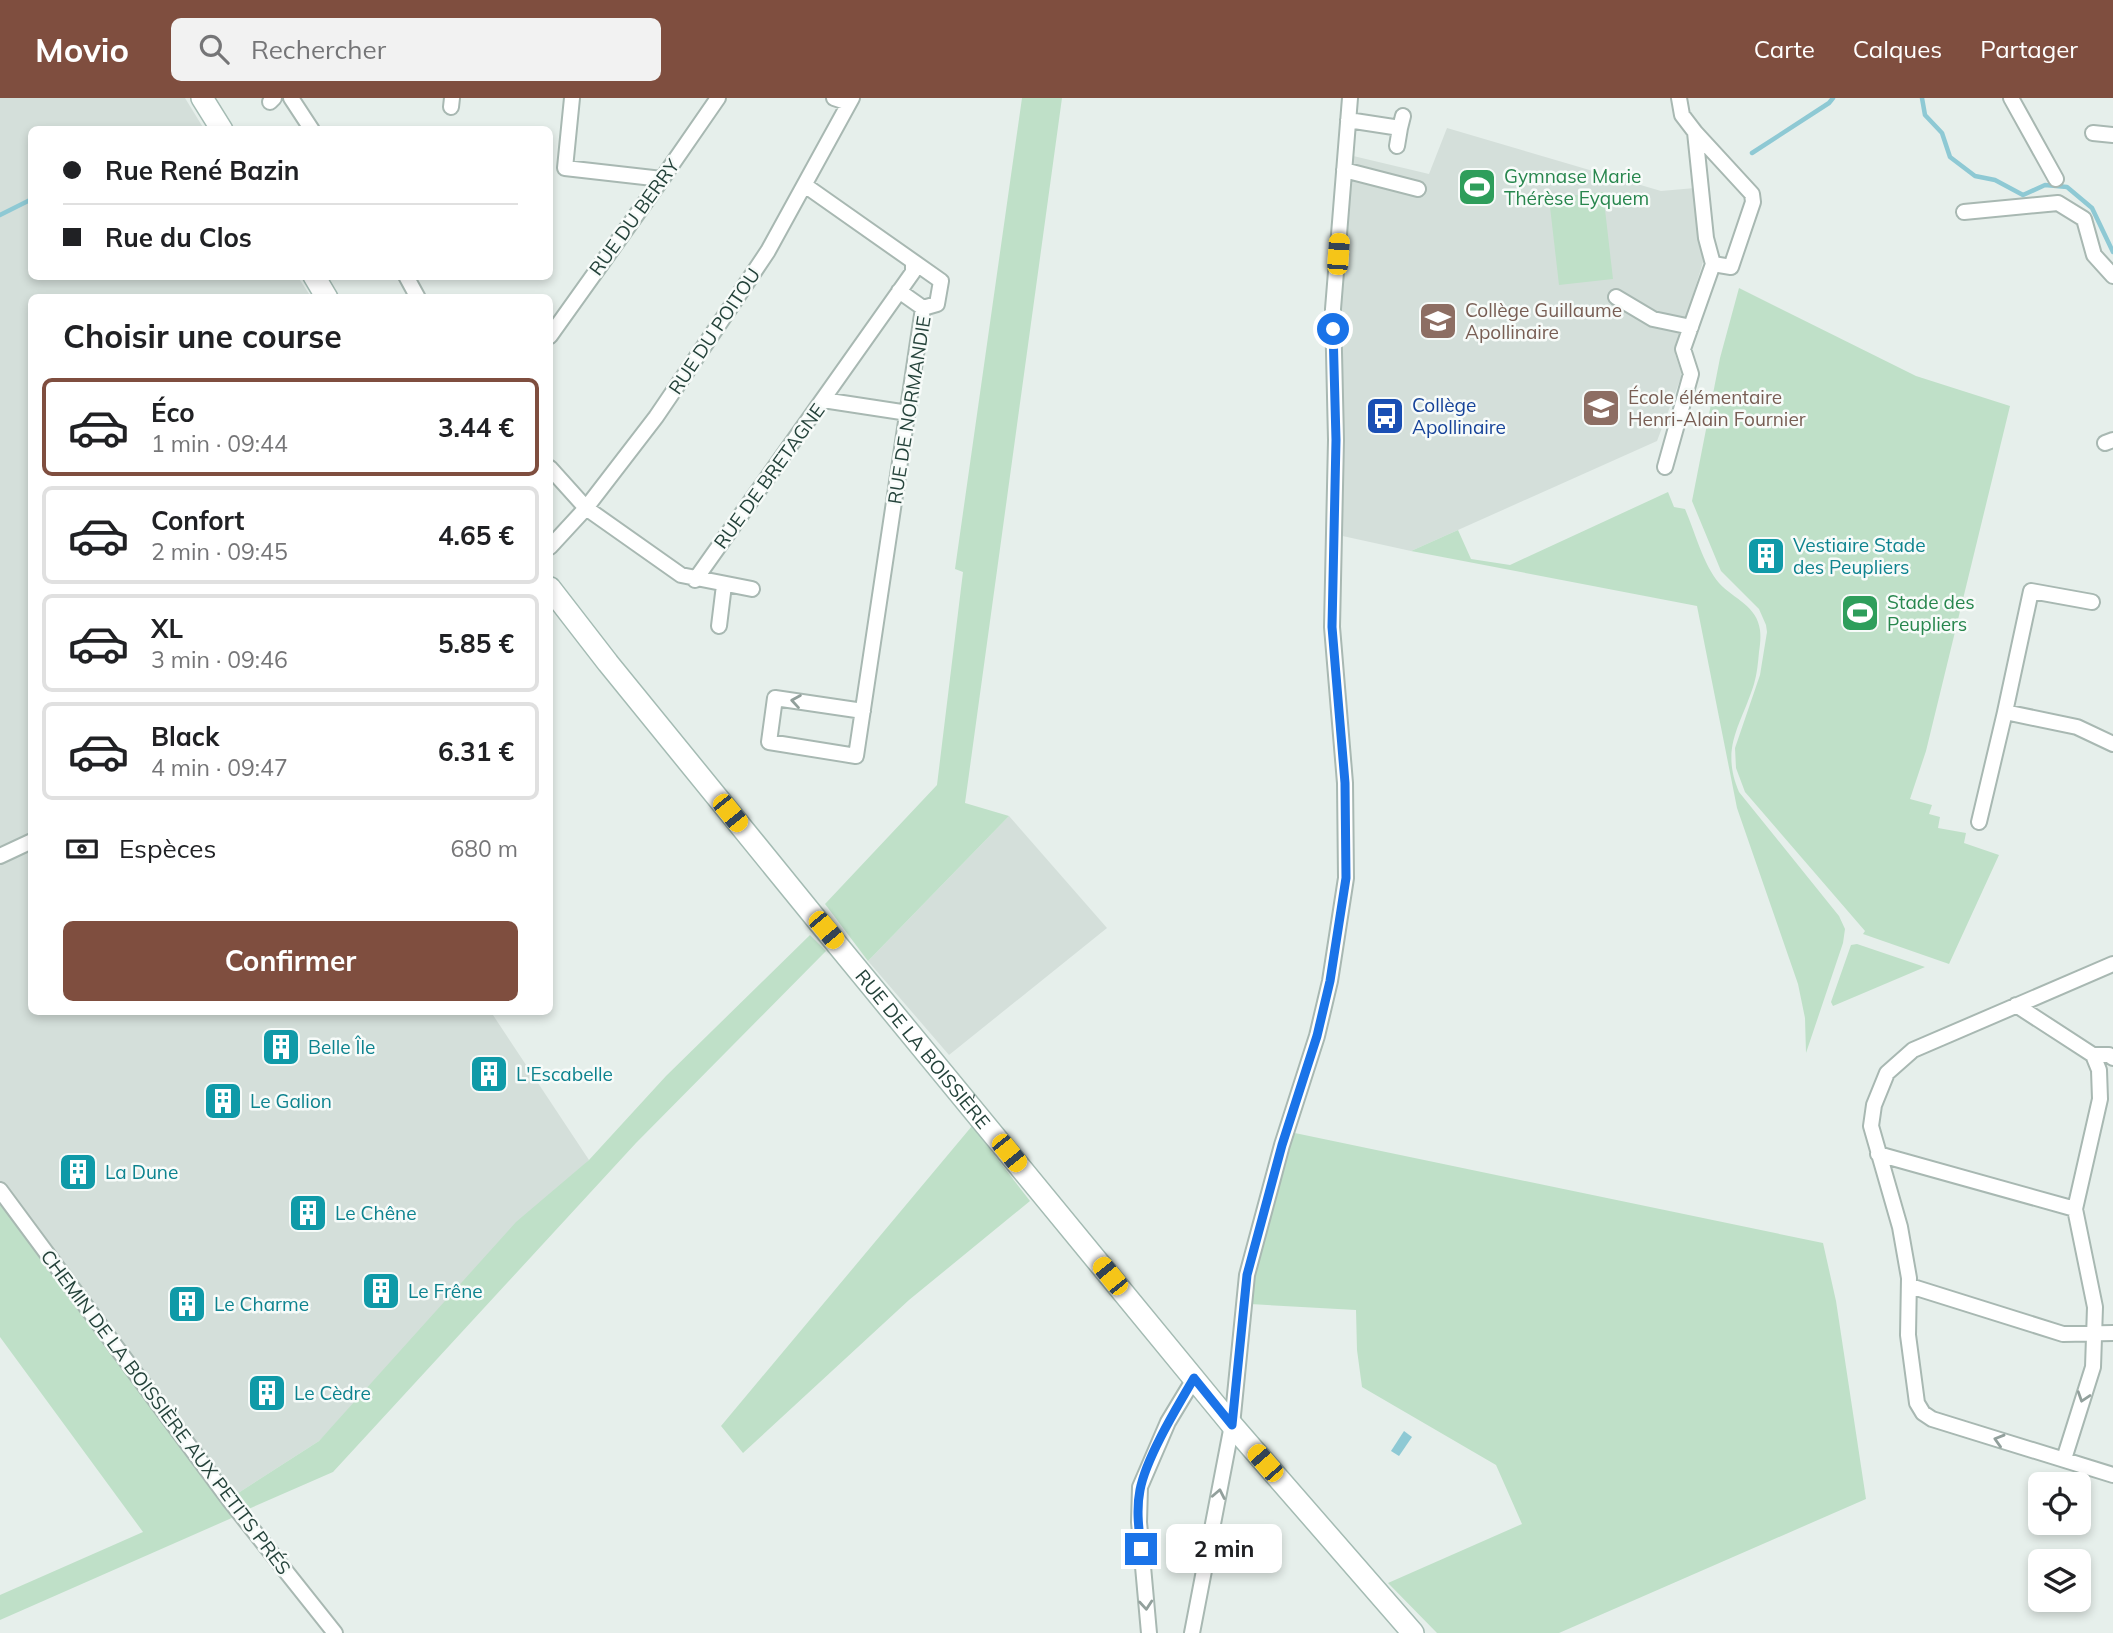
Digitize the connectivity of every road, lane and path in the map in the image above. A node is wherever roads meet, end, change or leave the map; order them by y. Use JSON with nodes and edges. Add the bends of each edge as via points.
{"nodes":[{"id":1,"x":202,"y":98,"type":"edge"},
{"id":2,"x":290,"y":98,"type":"edge"},
{"id":3,"x":572,"y":98,"type":"edge"},
{"id":4,"x":718,"y":98,"type":"edge"},
{"id":5,"x":834,"y":98,"type":"edge"},
{"id":6,"x":1350,"y":98,"type":"edge"},
{"id":7,"x":1679,"y":98,"type":"edge"},
{"id":8,"x":2011,"y":98,"type":"edge"},
{"id":9,"x":850,"y":101,"type":"edge"},
{"id":10,"x":1348,"y":120,"type":"junction"},
{"id":11,"x":220,"y":126,"type":"edge"},
{"id":12,"x":309,"y":126,"type":"edge"},
{"id":13,"x":1695,"y":132,"type":"junction"},
{"id":14,"x":2093,"y":133,"type":"dead end"},
{"id":15,"x":2113,"y":135,"type":"edge"},
{"id":16,"x":1397,"y":146,"type":"dead end"},
{"id":17,"x":1344,"y":170,"type":"junction"},
{"id":18,"x":662,"y":179,"type":"junction"},
{"id":19,"x":2056,"y":179,"type":"dead end"},
{"id":20,"x":806,"y":186,"type":"junction"},
{"id":21,"x":1418,"y":189,"type":"dead end"},
{"id":22,"x":1964,"y":212,"type":"dead end"},
{"id":23,"x":913,"y":262,"type":"junction"},
{"id":24,"x":1713,"y":264,"type":"junction"},
{"id":25,"x":2113,"y":276,"type":"edge"},
{"id":26,"x":900,"y":291,"type":"junction"},
{"id":27,"x":1616,"y":297,"type":"dead end"},
{"id":28,"x":923,"y":308,"type":"junction"},
{"id":29,"x":1691,"y":327,"type":"junction"},
{"id":30,"x":553,"y":332,"type":"edge"},
{"id":31,"x":823,"y":400,"type":"junction"},
{"id":32,"x":908,"y":413,"type":"junction"},
{"id":33,"x":1665,"y":467,"type":"dead end"},
{"id":34,"x":553,"y":471,"type":"edge"},
{"id":35,"x":586,"y":508,"type":"junction"},
{"id":36,"x":553,"y":544,"type":"edge"},
{"id":37,"x":695,"y":580,"type":"junction"},
{"id":38,"x":723,"y":585,"type":"junction"},
{"id":39,"x":752,"y":590,"type":"dead end"},
{"id":40,"x":553,"y":592,"type":"edge"},
{"id":41,"x":2092,"y":602,"type":"dead end"},
{"id":42,"x":719,"y":626,"type":"dead end"},
{"id":43,"x":863,"y":711,"type":"junction"},
{"id":44,"x":2006,"y":712,"type":"junction"},
{"id":45,"x":2113,"y":744,"type":"edge"},
{"id":46,"x":1979,"y":822,"type":"dead end"},
{"id":47,"x":28,"y":843,"type":"edge"},
{"id":48,"x":0,"y":856,"type":"edge"},
{"id":49,"x":2113,"y":964,"type":"edge"},
{"id":50,"x":2016,"y":1006,"type":"junction"},
{"id":51,"x":2093,"y":1055,"type":"junction"},
{"id":52,"x":2113,"y":1058,"type":"edge"},
{"id":53,"x":1878,"y":1154,"type":"junction"},
{"id":54,"x":0,"y":1190,"type":"edge"},
{"id":55,"x":2075,"y":1209,"type":"junction"},
{"id":56,"x":1910,"y":1286,"type":"junction"},
{"id":57,"x":2113,"y":1333,"type":"edge"},
{"id":58,"x":2094,"y":1334,"type":"junction"},
{"id":59,"x":1194,"y":1378,"type":"junction"},
{"id":60,"x":1232,"y":1425,"type":"junction"},
{"id":61,"x":2064,"y":1460,"type":"junction"},
{"id":62,"x":2113,"y":1475,"type":"edge"},
{"id":63,"x":335,"y":1633,"type":"edge"},
{"id":64,"x":1149,"y":1633,"type":"edge"},
{"id":65,"x":1192,"y":1633,"type":"edge"},
{"id":66,"x":1413,"y":1633,"type":"edge"}],
"edges":[{"from":1,"to":11,"type":"main road"},
{"from":2,"to":12,"type":"street"},
{"from":3,"to":18,"type":"street","via":[[565,168]]},
{"from":4,"to":18,"type":"street","name":"RUE DU BERRY"},
{"from":5,"to":9,"type":"street"},
{"from":6,"to":10,"type":"street"},
{"from":7,"to":13,"type":"street","via":[[1682,115]]},
{"from":8,"to":19,"type":"street"},
{"from":9,"to":20,"type":"street","name":"RUE DU POITOU"},
{"from":10,"to":16,"type":"street","via":[[1401,122]]},
{"from":10,"to":17,"type":"street"},
{"from":13,"to":24,"type":"street"},
{"from":13,"to":24,"type":"street","via":[[1752,194],[1731,267]]},
{"from":14,"to":15,"type":"street"},
{"from":17,"to":21,"type":"street"},
{"from":17,"to":60,"type":"street","via":[[1333,309],[1332,627],[1345,783],[1346,878],[1317,1036],[1247,1275]]},
{"from":18,"to":30,"type":"street","name":"RUE DU BERRY"},
{"from":20,"to":23,"type":"street","name":"RUE DE NORMANDIE"},
{"from":20,"to":35,"type":"street","name":"RUE DU POITOU","via":[[768,251],[656,417]]},
{"from":22,"to":25,"type":"street","via":[[2058,203],[2084,219],[2094,255]]},
{"from":23,"to":26,"type":"street","name":"RUE DE BRETAGNE","via":[[913,272]]},
{"from":23,"to":28,"type":"street","name":"RUE DE NORMANDIE","via":[[941,282],[937,304]]},
{"from":24,"to":29,"type":"street"},
{"from":26,"to":28,"type":"street"},
{"from":26,"to":31,"type":"street","name":"RUE DE BRETAGNE"},
{"from":27,"to":29,"type":"street","via":[[1653,319]]},
{"from":28,"to":32,"type":"street","name":"RUE DE NORMANDIE"},
{"from":29,"to":33,"type":"street","via":[[1684,349],[1691,374]]},
{"from":31,"to":32,"type":"street"},
{"from":31,"to":37,"type":"street","name":"RUE DE BRETAGNE"},
{"from":32,"to":43,"type":"street","name":"RUE DE NORMANDIE"},
{"from":34,"to":35,"type":"street"},
{"from":35,"to":36,"type":"street","name":"RUE DU POITOU"},
{"from":35,"to":37,"type":"street","via":[[681,575]]},
{"from":37,"to":38,"type":"street"},
{"from":38,"to":39,"type":"street"},
{"from":38,"to":42,"type":"street"},
{"from":40,"to":59,"type":"main road","name":"RUE DE LA BOISSIÈRE"},
{"from":41,"to":44,"type":"street","via":[[2031,591]]},
{"from":43,"to":43,"type":"street","name":"RUE DE NORMANDIE","one_way":true,"via":[[775,698],[769,742],[856,756]]},
{"from":44,"to":45,"type":"street","via":[[2077,727]]},
{"from":44,"to":46,"type":"street"},
{"from":47,"to":48,"type":"street"},
{"from":49,"to":50,"type":"street"},
{"from":50,"to":51,"type":"street"},
{"from":50,"to":53,"type":"street","via":[[1913,1050],[1887,1073],[1871,1126]]},
{"from":51,"to":52,"type":"street"},
{"from":51,"to":55,"type":"street","via":[[2099,1070],[2100,1099]]},
{"from":53,"to":55,"type":"street"},
{"from":53,"to":56,"type":"street","via":[[1900,1227]]},
{"from":54,"to":63,"type":"street","name":"CHEMIN DE LA BOISSIÈRE AUX PETITS PRÉS","via":[[230,1501]]},
{"from":55,"to":58,"type":"street","via":[[2095,1307]]},
{"from":56,"to":58,"type":"street","via":[[2063,1334]]},
{"from":61,"to":56,"type":"street","one_way":true,"via":[[1923,1413],[1917,1403],[1909,1335]]},
{"from":57,"to":58,"type":"street"},
{"from":58,"to":61,"type":"street","one_way":true,"via":[[2093,1367]]},
{"from":59,"to":60,"type":"main road","name":"RUE DE LA BOISSIÈRE"},
{"from":59,"to":64,"type":"street","one_way":true,"via":[[1168,1422],[1140,1487],[1138,1513]]},
{"from":65,"to":60,"type":"street","one_way":true},
{"from":60,"to":66,"type":"main road","name":"RUE DE LA BOISSIÈRE"},
{"from":61,"to":62,"type":"street"}]}
